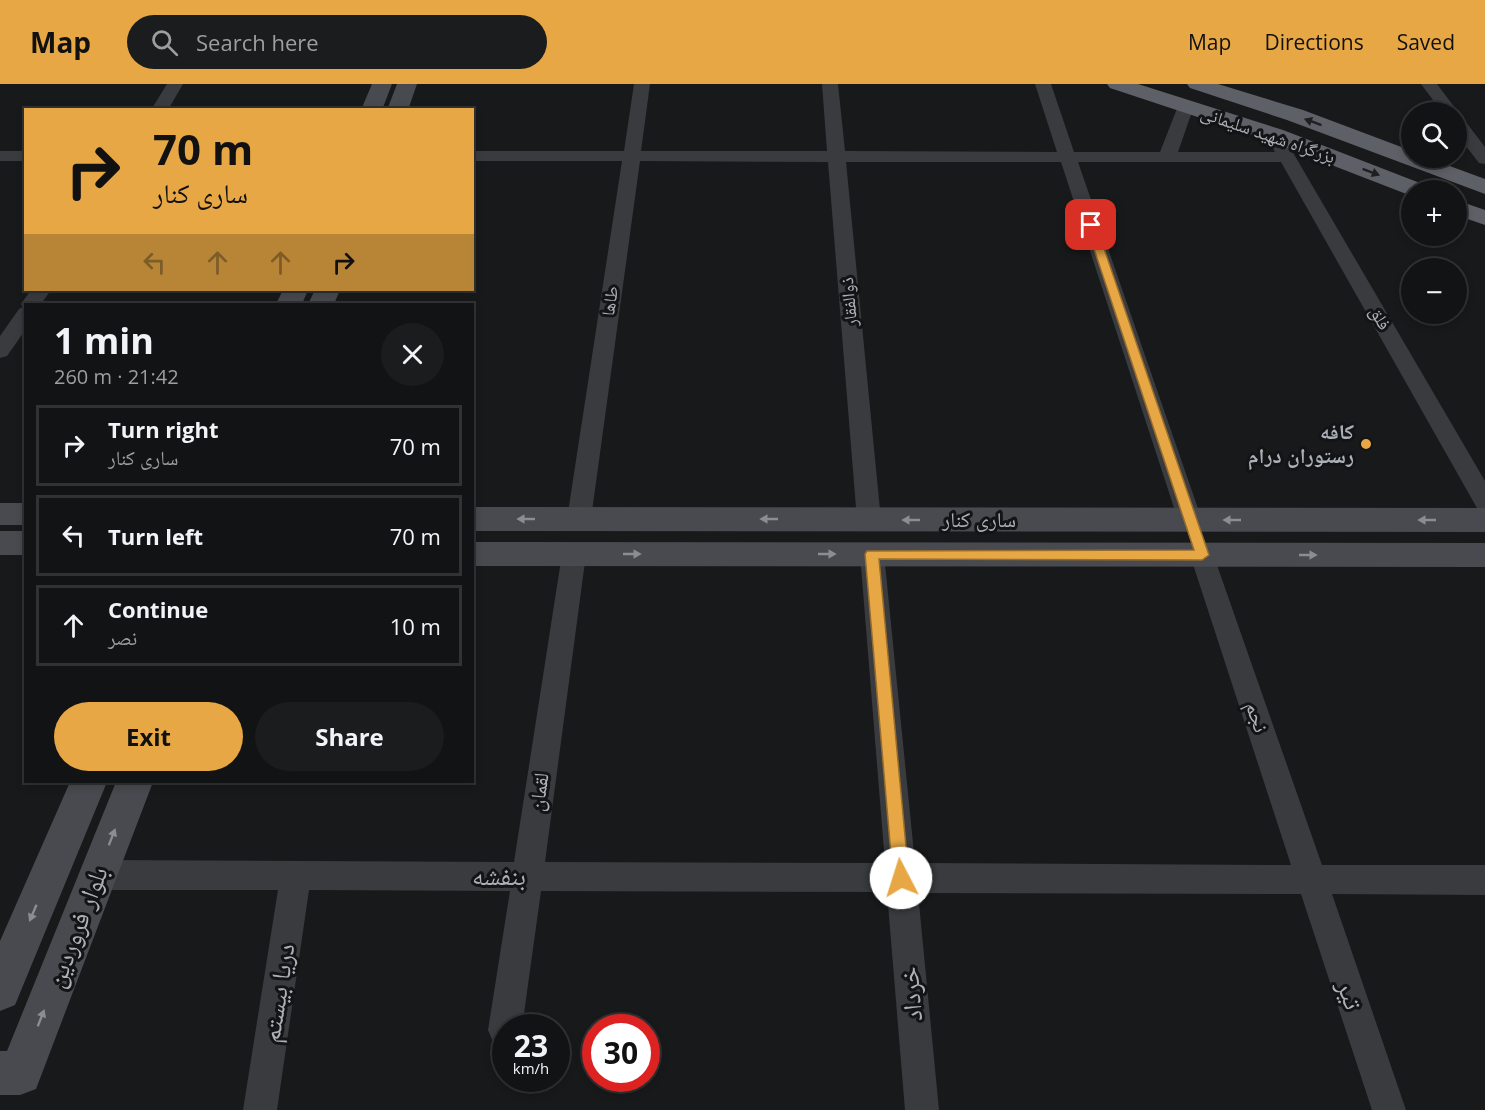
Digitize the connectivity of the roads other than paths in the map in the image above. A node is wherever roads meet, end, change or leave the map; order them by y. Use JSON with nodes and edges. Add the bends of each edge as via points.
{"nodes":[{"id":1,"x":175,"y":84,"type":"edge"},
{"id":2,"x":382,"y":84,"type":"edge"},
{"id":3,"x":407,"y":84,"type":"edge"},
{"id":4,"x":642,"y":84,"type":"edge"},
{"id":5,"x":830,"y":84,"type":"edge"},
{"id":6,"x":1043,"y":84,"type":"edge"},
{"id":7,"x":1117,"y":84,"type":"edge"},
{"id":8,"x":1197,"y":84,"type":"edge"},
{"id":9,"x":1429,"y":84,"type":"edge"},
{"id":10,"x":1225,"y":89,"type":"edge"},
{"id":11,"x":1442,"y":102,"type":"edge"},
{"id":12,"x":1186,"y":106,"type":"junction"},
{"id":13,"x":160,"y":108,"type":"edge"},
{"id":14,"x":372,"y":108,"type":"edge"},
{"id":15,"x":398,"y":108,"type":"edge"},
{"id":16,"x":1275,"y":135,"type":"junction"},
{"id":17,"x":1467,"y":135,"type":"edge"},
{"id":18,"x":0,"y":156,"type":"edge"},
{"id":19,"x":24,"y":156,"type":"edge"},
{"id":20,"x":474,"y":156,"type":"edge"},
{"id":21,"x":632,"y":156,"type":"junction"},
{"id":22,"x":1484,"y":156,"type":"edge"},
{"id":23,"x":837,"y":157,"type":"junction"},
{"id":24,"x":1068,"y":157,"type":"junction"},
{"id":25,"x":1167,"y":157,"type":"junction"},
{"id":26,"x":1287,"y":157,"type":"junction"},
{"id":27,"x":1401,"y":184,"type":"edge"},
{"id":28,"x":1485,"y":187,"type":"edge"},
{"id":29,"x":1467,"y":212,"type":"edge"},
{"id":30,"x":1485,"y":219,"type":"edge"},
{"id":31,"x":24,"y":315,"type":"edge"},
{"id":32,"x":0,"y":351,"type":"edge"},
{"id":33,"x":1485,"y":502,"type":"edge"},
{"id":34,"x":0,"y":514,"type":"edge"},
{"id":35,"x":24,"y":514,"type":"edge"},
{"id":36,"x":474,"y":519,"type":"edge"},
{"id":37,"x":579,"y":519,"type":"junction"},
{"id":38,"x":869,"y":519,"type":"junction"},
{"id":39,"x":1190,"y":520,"type":"junction"},
{"id":40,"x":1485,"y":520,"type":"edge"},
{"id":41,"x":0,"y":543,"type":"edge"},
{"id":42,"x":24,"y":543,"type":"edge"},
{"id":43,"x":474,"y":554,"type":"edge"},
{"id":44,"x":573,"y":554,"type":"junction"},
{"id":45,"x":872,"y":554,"type":"junction"},
{"id":46,"x":1202,"y":555,"type":"junction"},
{"id":47,"x":1485,"y":555,"type":"edge"},
{"id":48,"x":88,"y":783,"type":"edge"},
{"id":49,"x":134,"y":783,"type":"edge"},
{"id":50,"x":49,"y":875,"type":"junction"},
{"id":51,"x":97,"y":875,"type":"junction"},
{"id":52,"x":296,"y":876,"type":"junction"},
{"id":53,"x":527,"y":876,"type":"junction"},
{"id":54,"x":901,"y":878,"type":"junction"},
{"id":55,"x":1311,"y":880,"type":"junction"},
{"id":56,"x":1485,"y":880,"type":"edge"},
{"id":57,"x":0,"y":990,"type":"edge"},
{"id":58,"x":506,"y":1014,"type":"edge"},
{"id":59,"x":10,"y":1073,"type":"edge"},
{"id":60,"x":260,"y":1110,"type":"edge"},
{"id":61,"x":922,"y":1110,"type":"edge"},
{"id":62,"x":1389,"y":1110,"type":"edge"}],
"edges":[{"from":1,"to":13,"type":"street"},
{"from":2,"to":14,"type":"main road"},
{"from":3,"to":15,"type":"main road"},
{"from":4,"to":21,"type":"street","name":"طاها"},
{"from":5,"to":23,"type":"street","name":"ذوالفقار"},
{"from":6,"to":24,"type":"street"},
{"from":7,"to":12,"type":"highway","name":"بزرگراه شهید سلیمانی"},
{"from":8,"to":10,"type":"highway","name":"بزرگراه شهید سلیمانی"},
{"from":9,"to":11,"type":"street"},
{"from":28,"to":10,"type":"highway","name":"بزرگراه شهید سلیمانی","one_way":true},
{"from":12,"to":16,"type":"highway","name":"بزرگراه شهید سلیمانی"},
{"from":12,"to":25,"type":"street"},
{"from":16,"to":26,"type":"street","name":"فلق"},
{"from":16,"to":27,"type":"highway","name":"بزرگراه شهید سلیمانی","one_way":true},
{"from":17,"to":22,"type":"street"},
{"from":18,"to":19,"type":"street"},
{"from":20,"to":21,"type":"street"},
{"from":21,"to":23,"type":"street"},
{"from":21,"to":37,"type":"street","name":"طاها"},
{"from":23,"to":24,"type":"street"},
{"from":23,"to":38,"type":"street","name":"ذوالفقار"},
{"from":24,"to":25,"type":"street"},
{"from":24,"to":39,"type":"street"},
{"from":25,"to":26,"type":"street"},
{"from":26,"to":33,"type":"street","name":"فلق"},
{"from":29,"to":30,"type":"highway"},
{"from":31,"to":32,"type":"street"},
{"from":34,"to":35,"type":"main road"},
{"from":37,"to":36,"type":"main road","name":"ساری کنار","one_way":true},
{"from":38,"to":37,"type":"main road","name":"ساری کنار","one_way":true},
{"from":37,"to":44,"type":"main road"},
{"from":39,"to":38,"type":"main road","name":"ساری کنار","one_way":true},
{"from":38,"to":45,"type":"main road"},
{"from":40,"to":39,"type":"main road","name":"ساری کنار","one_way":true},
{"from":39,"to":46,"type":"main road"},
{"from":41,"to":42,"type":"main road"},
{"from":43,"to":44,"type":"main road","name":"ساری کنار"},
{"from":44,"to":45,"type":"main road","name":"ساری کنار","one_way":true},
{"from":44,"to":53,"type":"street","name":"لقمان"},
{"from":45,"to":46,"type":"main road","name":"ساری کنار"},
{"from":45,"to":54,"type":"street","name":"خرداد"},
{"from":46,"to":47,"type":"main road","name":"ساری کنار","one_way":true},
{"from":46,"to":55,"type":"street","name":"نجم"},
{"from":48,"to":50,"type":"main road","name":"بلوار فروردین"},
{"from":51,"to":49,"type":"main road","name":"بلوار فروردین","one_way":true},
{"from":50,"to":51,"type":"main road"},
{"from":50,"to":57,"type":"main road","name":"بلوار فروردین","one_way":true},
{"from":51,"to":52,"type":"street","name":"بنفشه"},
{"from":59,"to":51,"type":"main road","name":"بلوار فروردین","one_way":true},
{"from":52,"to":53,"type":"street","name":"بنفشه"},
{"from":52,"to":60,"type":"street","name":"دریا بیستم"},
{"from":53,"to":54,"type":"street","name":"بنفشه"},
{"from":53,"to":58,"type":"street","name":"لقمان"},
{"from":54,"to":55,"type":"street","name":"بنفشه"},
{"from":54,"to":61,"type":"street","name":"خرداد"},
{"from":55,"to":56,"type":"street","name":"بنفشه"},
{"from":55,"to":62,"type":"street","name":"تیر"}]}
